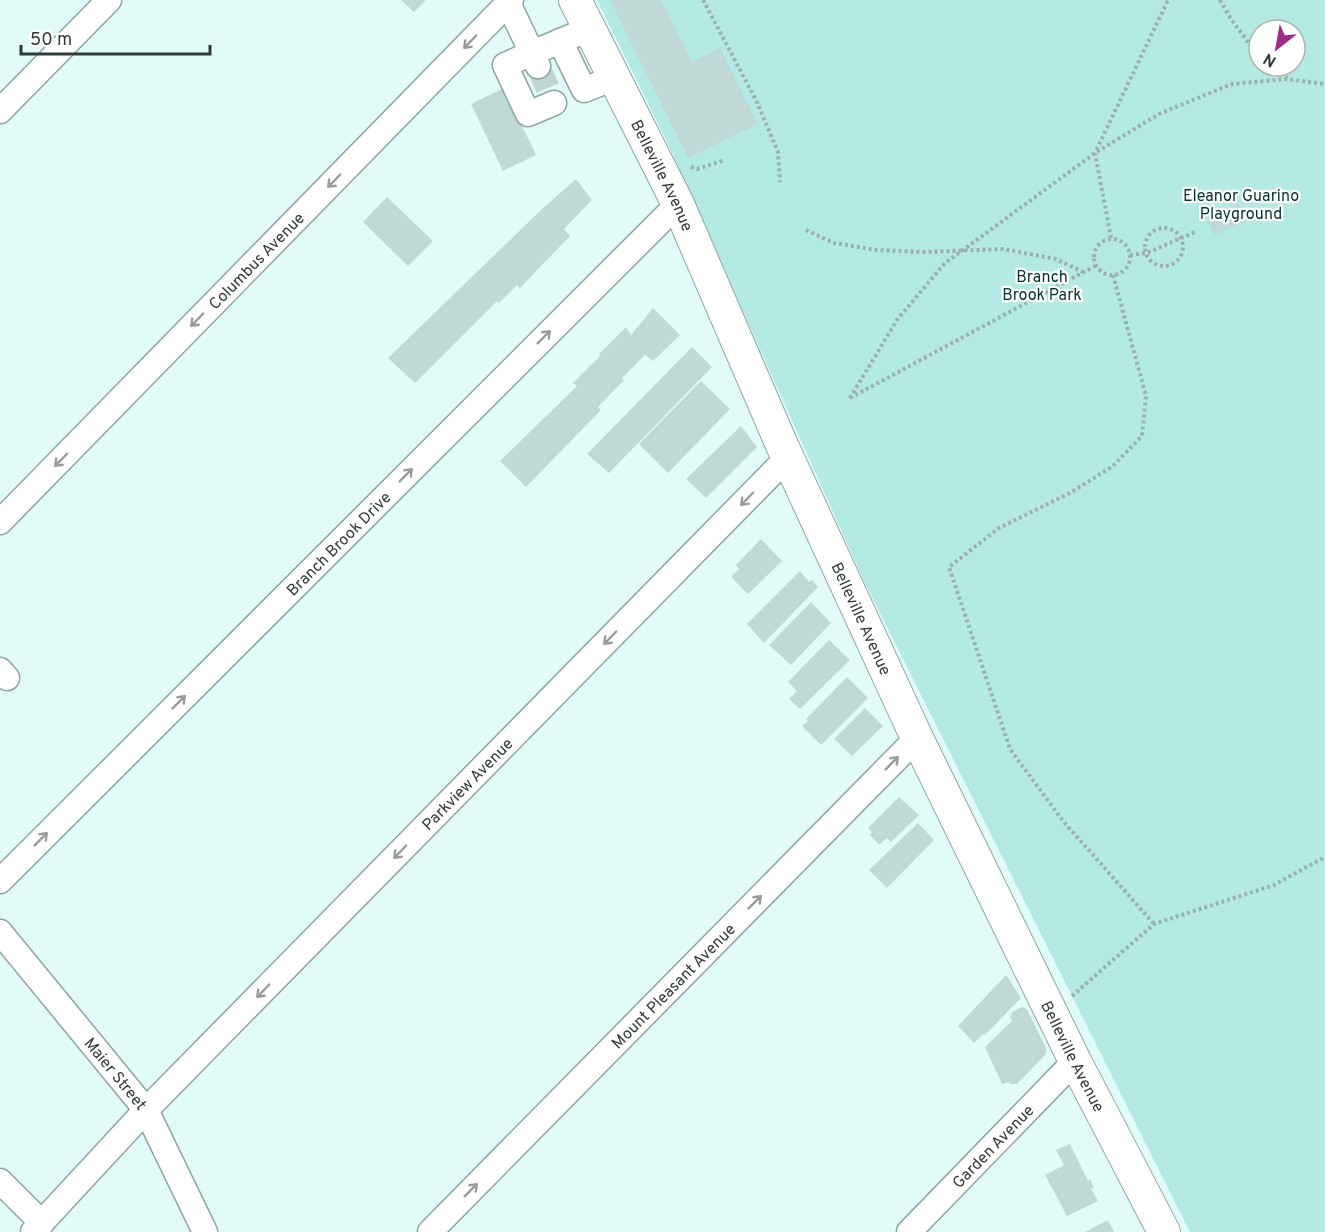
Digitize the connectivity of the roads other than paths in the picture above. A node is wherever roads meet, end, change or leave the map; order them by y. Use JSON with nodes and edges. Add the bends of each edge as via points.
{"nodes":[{"id":1,"x":110,"y":0,"type":"edge"},
{"id":2,"x":575,"y":0,"type":"edge"},
{"id":3,"x":510,"y":1,"type":"edge"},
{"id":4,"x":589,"y":29,"type":"junction"},
{"id":5,"x":560,"y":41,"type":"junction"},
{"id":6,"x":535,"y":59,"type":"junction"},
{"id":7,"x":614,"y":78,"type":"junction"},
{"id":8,"x":585,"y":90,"type":"junction"},
{"id":9,"x":0,"y":111,"type":"edge"},
{"id":10,"x":678,"y":204,"type":"junction"},
{"id":11,"x":788,"y":458,"type":"junction"},
{"id":12,"x":0,"y":522,"type":"edge"},
{"id":13,"x":917,"y":738,"type":"junction"},
{"id":14,"x":0,"y":881,"type":"edge"},
{"id":15,"x":0,"y":932,"type":"edge"},
{"id":16,"x":1075,"y":1061,"type":"junction"},
{"id":17,"x":146,"y":1110,"type":"junction"},
{"id":18,"x":0,"y":1181,"type":"edge"},
{"id":19,"x":38,"y":1227,"type":"edge"},
{"id":20,"x":205,"y":1232,"type":"edge"},
{"id":21,"x":430,"y":1232,"type":"edge"},
{"id":22,"x":909,"y":1232,"type":"edge"},
{"id":23,"x":1164,"y":1232,"type":"edge"}],
"edges":[{"from":1,"to":9,"type":"street"},
{"from":2,"to":4,"type":"main road","name":"Belleville Avenue"},
{"from":3,"to":6,"type":"street"},
{"from":3,"to":12,"type":"street","name":"Columbus Avenue","one_way":true},
{"from":4,"to":5,"type":"street"},
{"from":4,"to":7,"type":"main road","name":"Belleville Avenue"},
{"from":5,"to":6,"type":"street"},
{"from":5,"to":8,"type":"street"},
{"from":6,"to":8,"type":"street","via":[[505,65],[528,114],[551,97]]},
{"from":7,"to":8,"type":"street"},
{"from":7,"to":10,"type":"main road","name":"Belleville Avenue"},
{"from":10,"to":11,"type":"main road","name":"Belleville Avenue"},
{"from":14,"to":10,"type":"street","name":"Branch Brook Drive","one_way":true},
{"from":11,"to":13,"type":"main road","name":"Belleville Avenue"},
{"from":11,"to":17,"type":"street","name":"Parkview Avenue","one_way":true},
{"from":13,"to":16,"type":"main road","name":"Belleville Avenue"},
{"from":21,"to":13,"type":"street","name":"Mount Pleasant Avenue","one_way":true},
{"from":15,"to":17,"type":"street","name":"Maier Street"},
{"from":16,"to":22,"type":"street","name":"Garden Avenue"},
{"from":16,"to":23,"type":"main road","name":"Belleville Avenue"},
{"from":17,"to":19,"type":"street","name":"Parkview Avenue"},
{"from":17,"to":20,"type":"street","name":"Maier Street"},
{"from":18,"to":19,"type":"street"}]}
